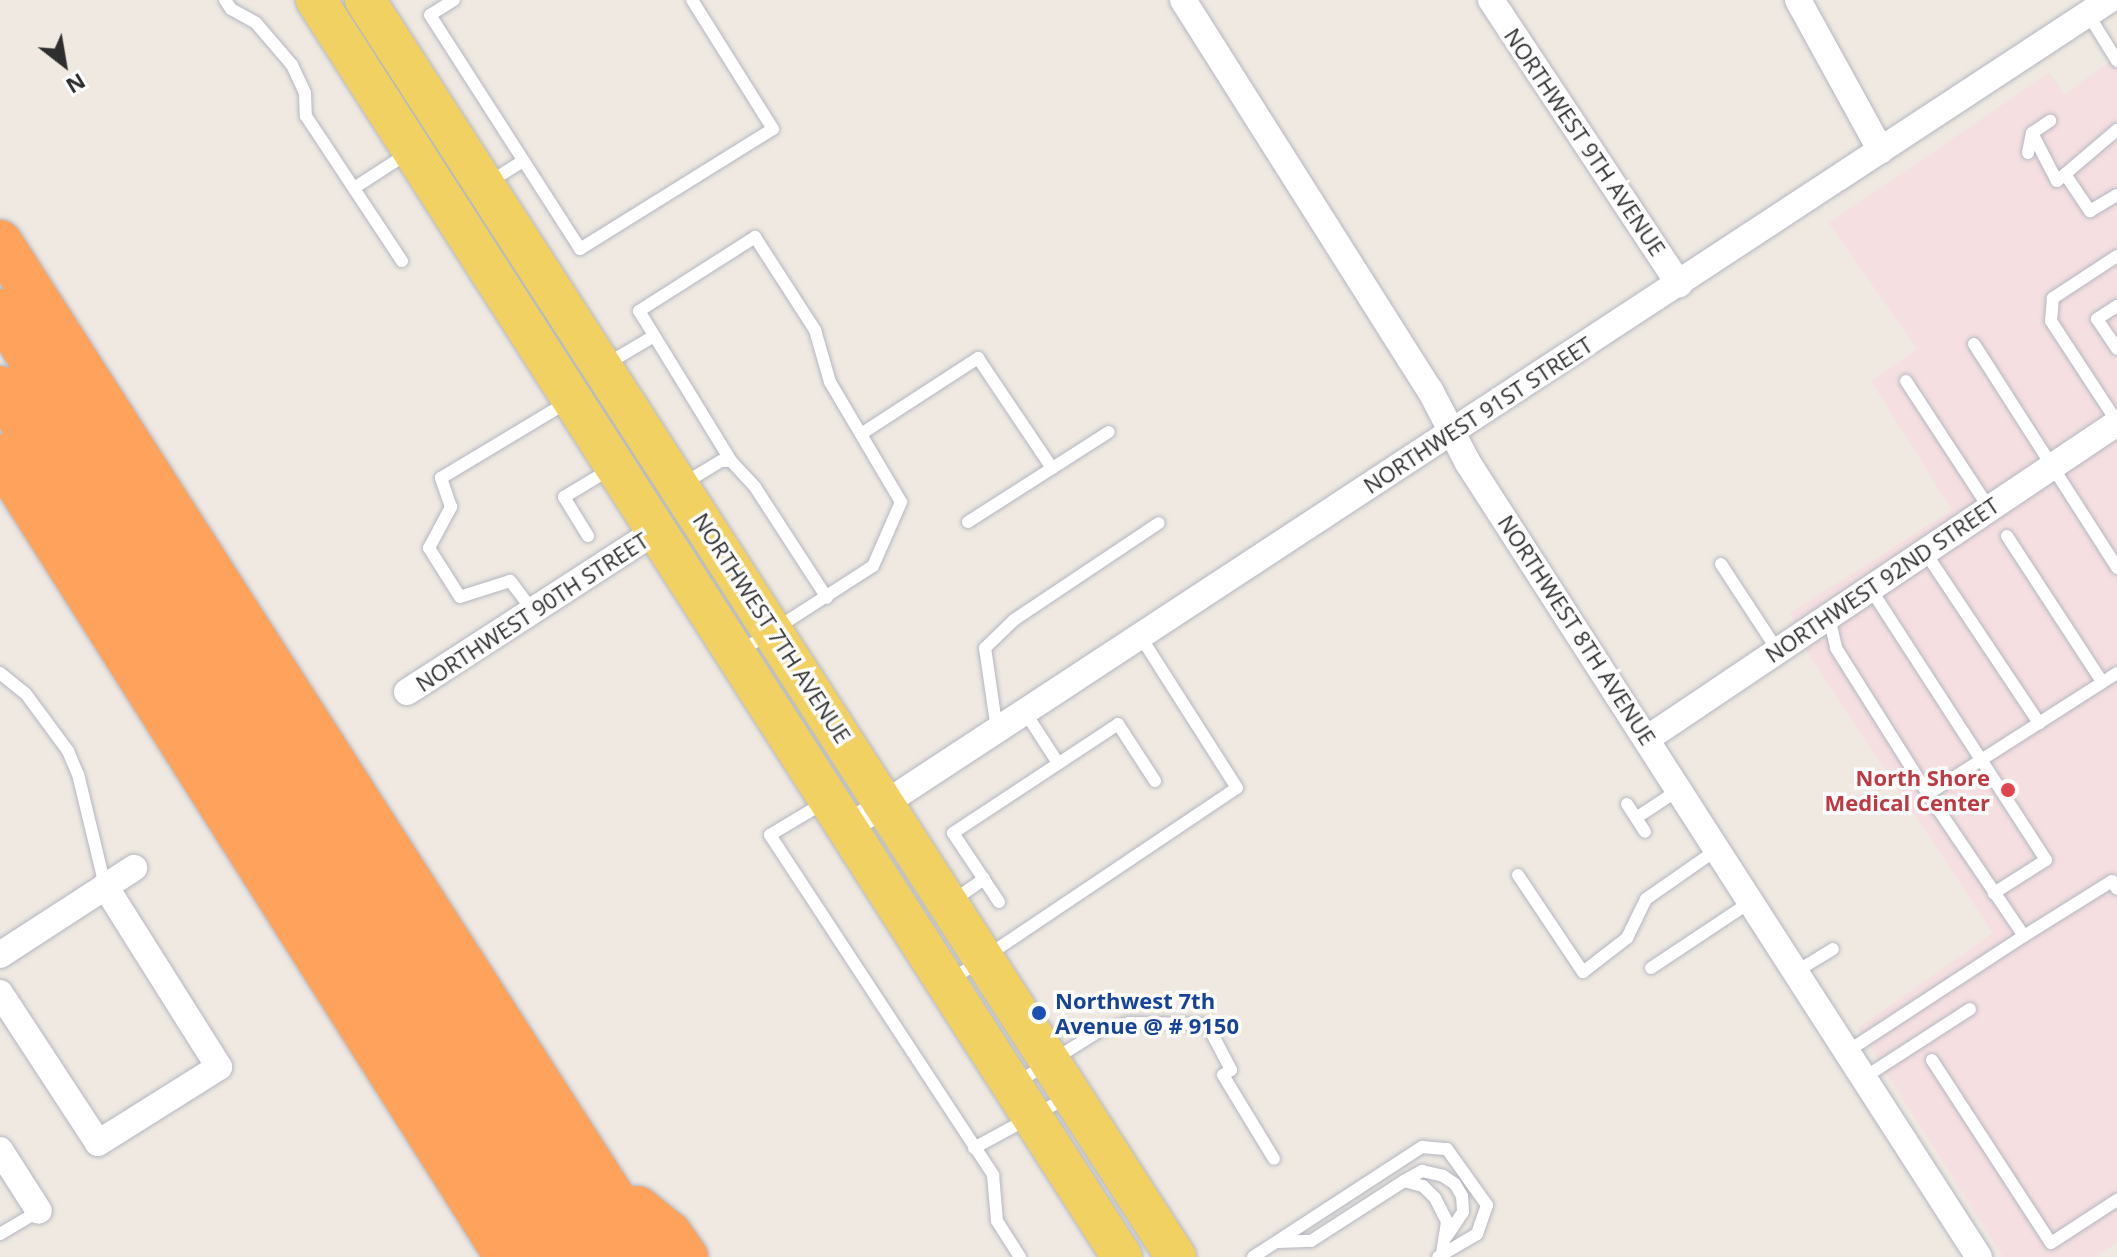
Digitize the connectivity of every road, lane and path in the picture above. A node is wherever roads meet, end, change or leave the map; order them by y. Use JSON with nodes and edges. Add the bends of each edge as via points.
{"nodes":[{"id":1,"x":225,"y":0,"type":"edge"},
{"id":2,"x":316,"y":0,"type":"edge"},
{"id":3,"x":365,"y":0,"type":"edge"},
{"id":4,"x":454,"y":0,"type":"edge"},
{"id":5,"x":692,"y":0,"type":"edge"},
{"id":6,"x":1183,"y":0,"type":"edge"},
{"id":7,"x":1491,"y":0,"type":"edge"},
{"id":8,"x":1798,"y":0,"type":"edge"},
{"id":9,"x":2098,"y":7,"type":"edge"},
{"id":10,"x":2117,"y":61,"type":"edge"},
{"id":11,"x":2050,"y":121,"type":"dead end"},
{"id":12,"x":2117,"y":130,"type":"edge"},
{"id":13,"x":2032,"y":133,"type":"junction"},
{"id":14,"x":413,"y":150,"type":"junction"},
{"id":15,"x":1881,"y":151,"type":"junction"},
{"id":16,"x":2028,"y":153,"type":"dead end"},
{"id":17,"x":523,"y":161,"type":"junction"},
{"id":18,"x":2065,"y":174,"type":"junction"},
{"id":19,"x":485,"y":185,"type":"junction"},
{"id":20,"x":354,"y":188,"type":"junction"},
{"id":21,"x":2117,"y":195,"type":"edge"},
{"id":22,"x":0,"y":242,"type":"edge"},
{"id":23,"x":2117,"y":256,"type":"edge"},
{"id":24,"x":402,"y":261,"type":"dead end"},
{"id":25,"x":1679,"y":284,"type":"junction"},
{"id":26,"x":2117,"y":306,"type":"edge"},
{"id":27,"x":0,"y":311,"type":"edge"},
{"id":28,"x":654,"y":336,"type":"junction"},
{"id":29,"x":1974,"y":344,"type":"dead end"},
{"id":30,"x":2117,"y":349,"type":"edge"},
{"id":31,"x":602,"y":367,"type":"junction"},
{"id":32,"x":1906,"y":381,"type":"dead end"},
{"id":33,"x":0,"y":388,"type":"edge"},
{"id":34,"x":572,"y":399,"type":"junction"},
{"id":35,"x":2115,"y":427,"type":"edge"},
{"id":36,"x":1109,"y":432,"type":"dead end"},
{"id":37,"x":1451,"y":432,"type":"junction"},
{"id":38,"x":861,"y":434,"type":"junction"},
{"id":39,"x":0,"y":456,"type":"edge"},
{"id":40,"x":731,"y":461,"type":"junction"},
{"id":41,"x":2054,"y":465,"type":"junction"},
{"id":42,"x":615,"y":466,"type":"junction"},
{"id":43,"x":1052,"y":468,"type":"junction"},
{"id":44,"x":681,"y":486,"type":"junction"},
{"id":45,"x":1989,"y":508,"type":"junction"},
{"id":46,"x":968,"y":522,"type":"dead end"},
{"id":47,"x":1159,"y":523,"type":"dead end"},
{"id":48,"x":656,"y":531,"type":"junction"},
{"id":49,"x":588,"y":536,"type":"dead end"},
{"id":50,"x":2007,"y":536,"type":"dead end"},
{"id":51,"x":1925,"y":552,"type":"junction"},
{"id":52,"x":1721,"y":564,"type":"dead end"},
{"id":53,"x":2117,"y":568,"type":"edge"},
{"id":54,"x":1870,"y":588,"type":"junction"},
{"id":55,"x":827,"y":598,"type":"junction"},
{"id":56,"x":533,"y":611,"type":"junction"},
{"id":57,"x":1829,"y":616,"type":"junction"},
{"id":58,"x":774,"y":631,"type":"junction"},
{"id":59,"x":1140,"y":636,"type":"junction"},
{"id":60,"x":1778,"y":651,"type":"junction"},
{"id":61,"x":735,"y":655,"type":"junction"},
{"id":62,"x":0,"y":673,"type":"edge"},
{"id":63,"x":2117,"y":673,"type":"edge"},
{"id":64,"x":2102,"y":682,"type":"junction"},
{"id":65,"x":407,"y":692,"type":"dead end"},
{"id":66,"x":1025,"y":712,"type":"junction"},
{"id":67,"x":2039,"y":723,"type":"junction"},
{"id":68,"x":997,"y":730,"type":"junction"},
{"id":69,"x":1648,"y":738,"type":"junction"},
{"id":70,"x":1980,"y":760,"type":"junction"},
{"id":71,"x":1058,"y":763,"type":"junction"},
{"id":72,"x":1155,"y":781,"type":"dead end"},
{"id":73,"x":1680,"y":789,"type":"junction"},
{"id":74,"x":1928,"y":794,"type":"junction"},
{"id":75,"x":886,"y":804,"type":"junction"},
{"id":76,"x":1627,"y":804,"type":"dead end"},
{"id":77,"x":837,"y":814,"type":"junction"},
{"id":78,"x":1636,"y":818,"type":"junction"},
{"id":79,"x":1645,"y":832,"type":"dead end"},
{"id":80,"x":1719,"y":848,"type":"junction"},
{"id":81,"x":134,"y":868,"type":"dead end"},
{"id":82,"x":1518,"y":875,"type":"dead end"},
{"id":83,"x":984,"y":879,"type":"junction"},
{"id":84,"x":105,"y":886,"type":"junction"},
{"id":85,"x":2117,"y":889,"type":"edge"},
{"id":86,"x":1994,"y":893,"type":"junction"},
{"id":87,"x":1752,"y":901,"type":"junction"},
{"id":88,"x":999,"y":902,"type":"dead end"},
{"id":89,"x":950,"y":903,"type":"junction"},
{"id":90,"x":2024,"y":936,"type":"junction"},
{"id":91,"x":1833,"y":949,"type":"dead end"},
{"id":92,"x":0,"y":955,"type":"edge"},
{"id":93,"x":986,"y":958,"type":"junction"},
{"id":94,"x":1651,"y":968,"type":"dead end"},
{"id":95,"x":1797,"y":971,"type":"junction"},
{"id":96,"x":945,"y":984,"type":"junction"},
{"id":97,"x":0,"y":993,"type":"edge"},
{"id":98,"x":1970,"y":1009,"type":"dead end"},
{"id":99,"x":1848,"y":1051,"type":"junction"},
{"id":100,"x":1932,"y":1060,"type":"dead end"},
{"id":101,"x":1063,"y":1077,"type":"junction"},
{"id":102,"x":1865,"y":1077,"type":"junction"},
{"id":103,"x":1012,"y":1086,"type":"junction"},
{"id":104,"x":1033,"y":1119,"type":"junction"},
{"id":105,"x":974,"y":1148,"type":"junction"},
{"id":106,"x":0,"y":1150,"type":"edge"},
{"id":107,"x":1274,"y":1159,"type":"dead end"},
{"id":108,"x":601,"y":1178,"type":"junction"},
{"id":109,"x":1404,"y":1181,"type":"junction"},
{"id":110,"x":2117,"y":1200,"type":"edge"},
{"id":111,"x":39,"y":1211,"type":"joint"},
{"id":112,"x":0,"y":1234,"type":"edge"},
{"id":113,"x":1446,"y":1239,"type":"junction"},
{"id":114,"x":1276,"y":1242,"type":"junction"},
{"id":115,"x":1013,"y":1255,"type":"edge"},
{"id":116,"x":1255,"y":1256,"type":"edge"},
{"id":117,"x":1440,"y":1256,"type":"edge"},
{"id":118,"x":507,"y":1257,"type":"edge"},
{"id":119,"x":556,"y":1257,"type":"edge"},
{"id":120,"x":605,"y":1257,"type":"edge"},
{"id":121,"x":651,"y":1257,"type":"edge"},
{"id":122,"x":686,"y":1257,"type":"edge"},
{"id":123,"x":1122,"y":1257,"type":"edge"},
{"id":124,"x":1176,"y":1257,"type":"edge"},
{"id":125,"x":1979,"y":1257,"type":"edge"}],
"edges":[{"from":1,"to":20,"type":"lane","via":[[256,23],[292,65],[305,93],[306,116]]},
{"from":2,"to":14,"type":"main road","name":"NORTHWEST 7TH AVENUE"},
{"from":3,"to":19,"type":"main road","name":"NORTHWEST 7TH AVENUE"},
{"from":4,"to":17,"type":"lane","via":[[430,15]]},
{"from":5,"to":17,"type":"lane","via":[[773,129],[580,249]]},
{"from":6,"to":37,"type":"street","name":"NORTHWEST 8TH AVENUE","via":[[1430,390]]},
{"from":7,"to":25,"type":"street","name":"NORTHWEST 9TH AVENUE"},
{"from":8,"to":15,"type":"street"},
{"from":9,"to":10,"type":"lane"},
{"from":9,"to":15,"type":"street","name":"NORTHWEST 91ST STREET"},
{"from":11,"to":13,"type":"lane"},
{"from":12,"to":18,"type":"lane"},
{"from":13,"to":16,"type":"lane"},
{"from":13,"to":18,"type":"lane","via":[[2057,181]]},
{"from":14,"to":20,"type":"lane"},
{"from":14,"to":34,"type":"main road","name":"NORTHWEST 7TH AVENUE"},
{"from":15,"to":25,"type":"street","name":"NORTHWEST 91ST STREET"},
{"from":17,"to":19,"type":"lane"},
{"from":18,"to":21,"type":"lane","via":[[2090,211]]},
{"from":19,"to":31,"type":"main road","name":"NORTHWEST 7TH AVENUE"},
{"from":20,"to":24,"type":"lane"},
{"from":22,"to":108,"type":"highway"},
{"from":23,"to":35,"type":"lane","via":[[2053,298],[2051,321]]},
{"from":25,"to":37,"type":"street","name":"NORTHWEST 91ST STREET"},
{"from":26,"to":30,"type":"lane","via":[[2097,319]]},
{"from":27,"to":120,"type":"highway"},
{"from":28,"to":31,"type":"lane"},
{"from":28,"to":38,"type":"lane","via":[[639,311],[755,237],[815,330],[830,382]]},
{"from":28,"to":40,"type":"lane"},
{"from":29,"to":41,"type":"lane"},
{"from":31,"to":44,"type":"main road","name":"NORTHWEST 7TH AVENUE"},
{"from":32,"to":45,"type":"lane"},
{"from":33,"to":119,"type":"highway"},
{"from":34,"to":42,"type":"main road","name":"NORTHWEST 7TH AVENUE"},
{"from":34,"to":56,"type":"lane","via":[[441,478],[451,507],[429,548],[460,597],[510,581]]},
{"from":35,"to":41,"type":"street","name":"NORTHWEST 92ND STREET"},
{"from":36,"to":43,"type":"lane"},
{"from":37,"to":59,"type":"street","name":"NORTHWEST 91ST STREET"},
{"from":37,"to":69,"type":"street","name":"NORTHWEST 8TH AVENUE"},
{"from":38,"to":43,"type":"lane","via":[[978,358]]},
{"from":38,"to":55,"type":"lane","via":[[901,502],[873,566]]},
{"from":39,"to":118,"type":"highway"},
{"from":40,"to":44,"type":"lane","via":[[721,461]]},
{"from":40,"to":55,"type":"lane","via":[[755,487]]},
{"from":41,"to":45,"type":"street","name":"NORTHWEST 92ND STREET"},
{"from":41,"to":53,"type":"lane"},
{"from":42,"to":48,"type":"main road","name":"NORTHWEST 7TH AVENUE"},
{"from":42,"to":49,"type":"lane","via":[[564,497]]},
{"from":43,"to":46,"type":"lane"},
{"from":44,"to":58,"type":"main road","name":"NORTHWEST 7TH AVENUE"},
{"from":45,"to":51,"type":"street","name":"NORTHWEST 92ND STREET"},
{"from":47,"to":68,"type":"lane","via":[[1014,620],[985,648]]},
{"from":48,"to":56,"type":"street","name":"NORTHWEST 90TH STREET"},
{"from":48,"to":61,"type":"main road","name":"NORTHWEST 7TH AVENUE"},
{"from":50,"to":64,"type":"lane"},
{"from":51,"to":54,"type":"street","name":"NORTHWEST 92ND STREET"},
{"from":51,"to":67,"type":"lane"},
{"from":52,"to":60,"type":"lane"},
{"from":54,"to":57,"type":"street","name":"NORTHWEST 92ND STREET"},
{"from":54,"to":70,"type":"lane"},
{"from":55,"to":58,"type":"lane"},
{"from":56,"to":65,"type":"street","name":"NORTHWEST 90TH STREET"},
{"from":57,"to":60,"type":"street","name":"NORTHWEST 92ND STREET"},
{"from":57,"to":74,"type":"lane","via":[[1836,648]]},
{"from":58,"to":61,"type":"lane"},
{"from":58,"to":75,"type":"main road","name":"NORTHWEST 7TH AVENUE"},
{"from":59,"to":66,"type":"street","name":"NORTHWEST 91ST STREET"},
{"from":59,"to":93,"type":"lane","via":[[1237,788]]},
{"from":60,"to":69,"type":"street","name":"NORTHWEST 92ND STREET"},
{"from":61,"to":77,"type":"main road","name":"NORTHWEST 7TH AVENUE"},
{"from":62,"to":84,"type":"lane","via":[[26,694],[68,751]]},
{"from":63,"to":64,"type":"lane"},
{"from":64,"to":67,"type":"lane"},
{"from":66,"to":68,"type":"street","name":"NORTHWEST 91ST STREET"},
{"from":66,"to":71,"type":"lane"},
{"from":67,"to":70,"type":"lane"},
{"from":68,"to":75,"type":"street","name":"NORTHWEST 91ST STREET"},
{"from":69,"to":73,"type":"street","name":"NORTHWEST 8TH AVENUE"},
{"from":70,"to":74,"type":"lane"},
{"from":70,"to":86,"type":"lane","via":[[2046,860]]},
{"from":71,"to":72,"type":"lane","via":[[1118,724]]},
{"from":71,"to":83,"type":"lane","via":[[953,833]]},
{"from":73,"to":78,"type":"lane"},
{"from":73,"to":80,"type":"street","name":"NORTHWEST 8TH AVENUE"},
{"from":74,"to":86,"type":"lane"},
{"from":75,"to":77,"type":"street","name":"NORTHWEST 91ST STREET"},
{"from":75,"to":89,"type":"main road","name":"NORTHWEST 7TH AVENUE"},
{"from":76,"to":78,"type":"lane"},
{"from":77,"to":96,"type":"main road","name":"NORTHWEST 7TH AVENUE"},
{"from":77,"to":105,"type":"lane","via":[[770,835]]},
{"from":78,"to":79,"type":"lane"},
{"from":80,"to":82,"type":"lane","via":[[1646,899],[1627,938],[1583,972]]},
{"from":80,"to":87,"type":"street","name":"NORTHWEST 8TH AVENUE"},
{"from":81,"to":84,"type":"street"},
{"from":83,"to":88,"type":"lane"},
{"from":83,"to":89,"type":"lane"},
{"from":84,"to":92,"type":"street"},
{"from":84,"to":97,"type":"street","via":[[219,1067],[98,1143]]},
{"from":85,"to":90,"type":"lane","via":[[2112,881]]},
{"from":86,"to":90,"type":"lane"},
{"from":87,"to":94,"type":"lane"},
{"from":87,"to":95,"type":"street","name":"NORTHWEST 8TH AVENUE"},
{"from":89,"to":93,"type":"main road","name":"NORTHWEST 7TH AVENUE"},
{"from":90,"to":99,"type":"lane"},
{"from":91,"to":95,"type":"lane"},
{"from":93,"to":96,"type":"lane"},
{"from":93,"to":101,"type":"main road","name":"NORTHWEST 7TH AVENUE"},
{"from":95,"to":99,"type":"street","name":"NORTHWEST 8TH AVENUE"},
{"from":96,"to":103,"type":"main road","name":"NORTHWEST 7TH AVENUE"},
{"from":98,"to":102,"type":"lane"},
{"from":99,"to":102,"type":"street","name":"NORTHWEST 8TH AVENUE"},
{"from":100,"to":110,"type":"lane","via":[[2051,1243]]},
{"from":101,"to":103,"type":"lane"},
{"from":101,"to":104,"type":"lane"},
{"from":101,"to":107,"type":"lane","via":[[1101,1030],[1129,1023],[1207,1024],[1231,1070],[1223,1075]]},
{"from":101,"to":124,"type":"main road","name":"NORTHWEST 7TH AVENUE"},
{"from":102,"to":125,"type":"street","name":"NORTHWEST 8TH AVENUE"},
{"from":103,"to":104,"type":"main road","name":"NORTHWEST 7TH AVENUE"},
{"from":104,"to":105,"type":"lane"},
{"from":104,"to":123,"type":"main road","name":"NORTHWEST 7TH AVENUE"},
{"from":105,"to":115,"type":"lane","via":[[993,1175],[997,1221]]},
{"from":106,"to":111,"type":"street"},
{"from":108,"to":121,"type":"highway"},
{"from":108,"to":122,"type":"highway","via":[[670,1234]]},
{"from":109,"to":113,"type":"lane","via":[[1423,1186],[1435,1198],[1447,1222]]},
{"from":109,"to":113,"type":"lane","via":[[1422,1171],[1455,1184],[1463,1212]]},
{"from":109,"to":114,"type":"lane","via":[[1311,1241]]},
{"from":111,"to":112,"type":"lane"},
{"from":113,"to":117,"type":"lane"},
{"from":114,"to":116,"type":"lane"},
{"from":114,"to":117,"type":"lane","via":[[1422,1147],[1447,1149],[1487,1205],[1477,1234]]}]}
